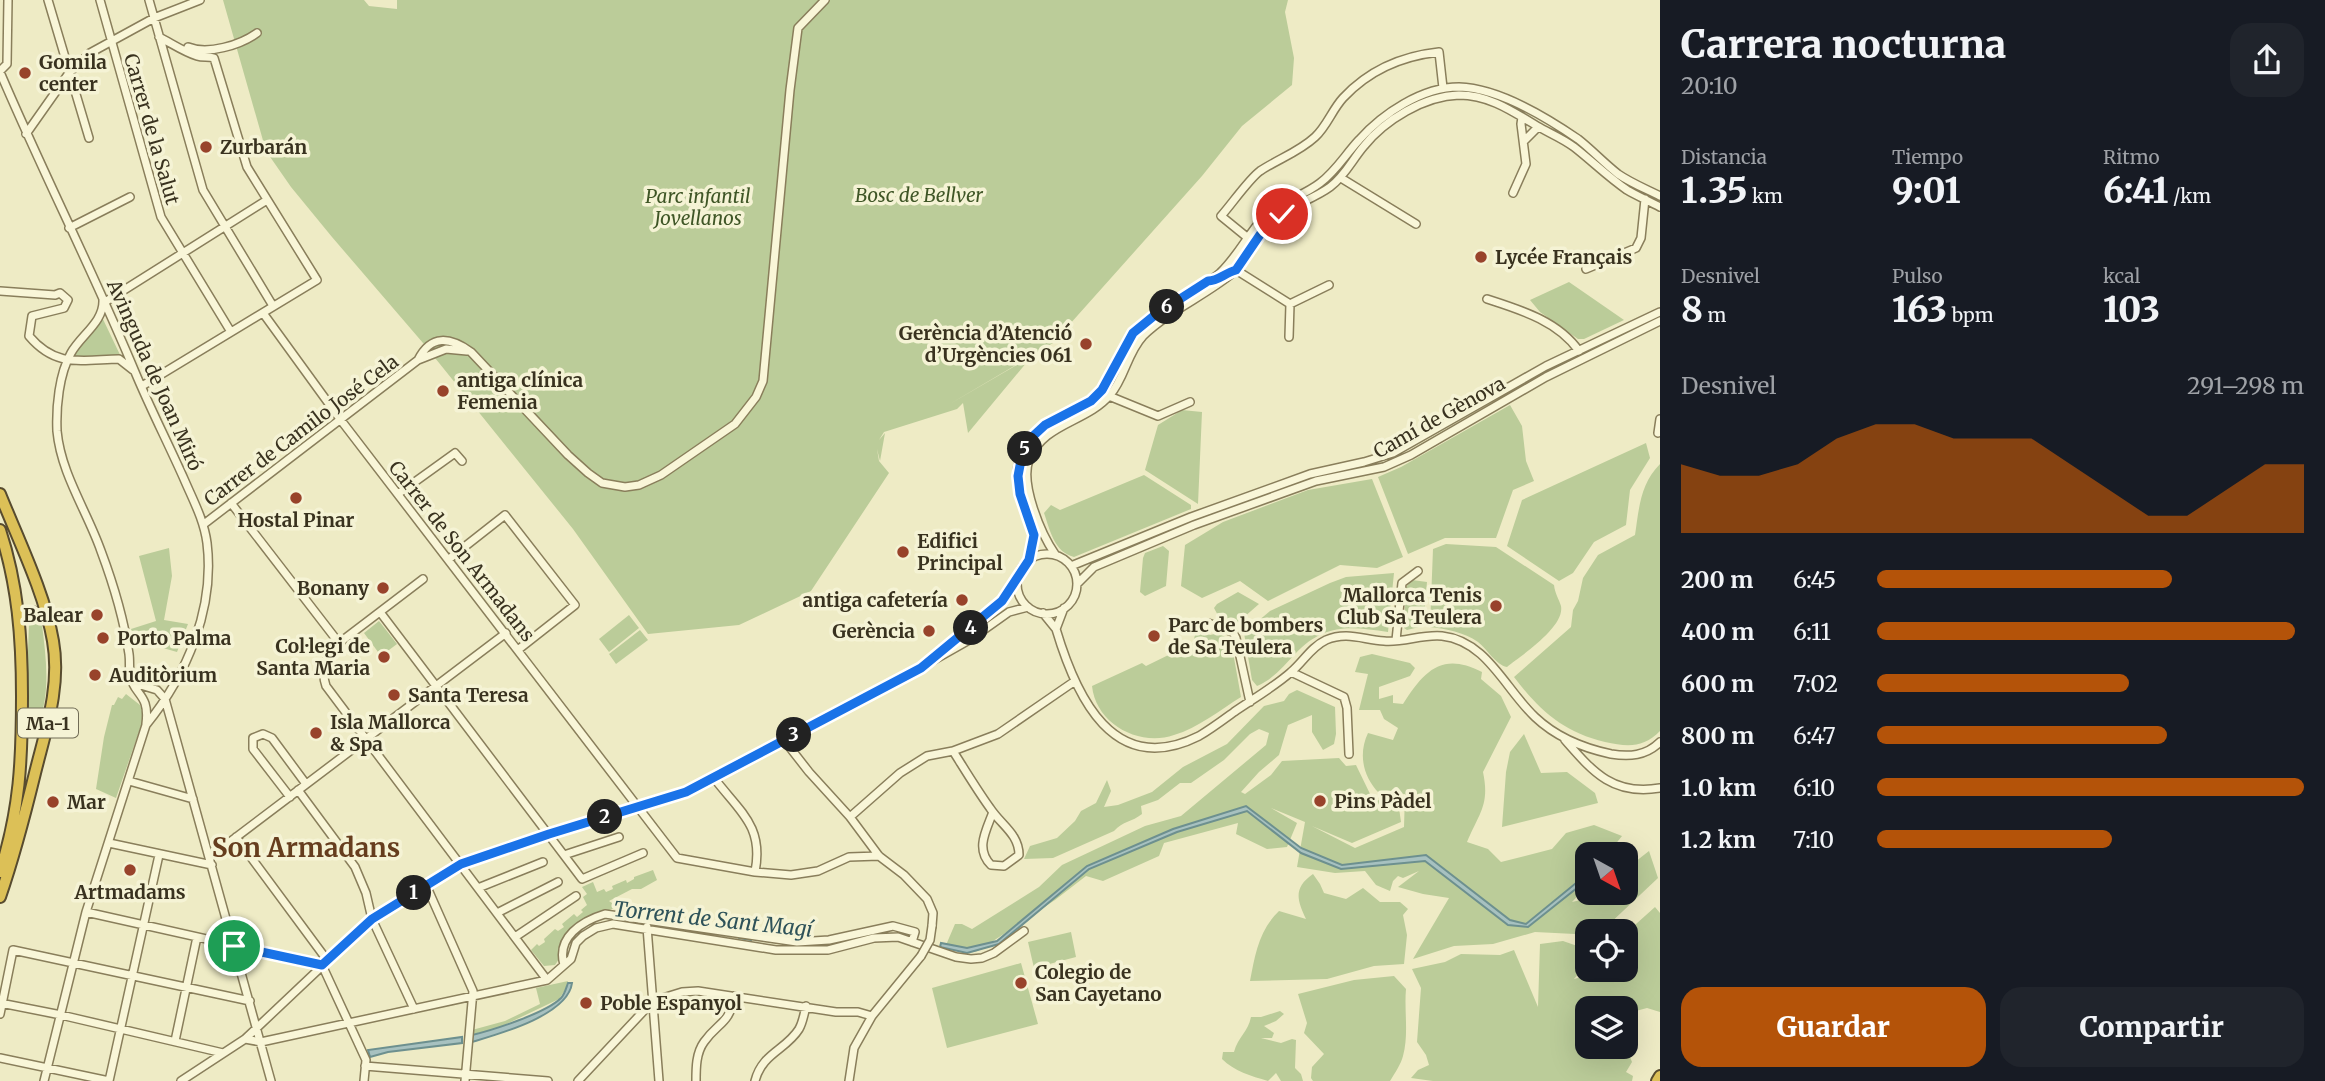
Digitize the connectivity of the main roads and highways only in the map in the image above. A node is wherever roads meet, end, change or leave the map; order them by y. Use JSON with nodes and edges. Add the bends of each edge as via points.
{"nodes":[{"id":1,"x":0,"y":494,"type":"edge"},
{"id":2,"x":0,"y":530,"type":"edge"},
{"id":3,"x":0,"y":872,"type":"edge"},
{"id":4,"x":0,"y":897,"type":"edge"},
{"id":5,"x":1660,"y":1076,"type":"edge"},
{"id":6,"x":1657,"y":1081,"type":"edge"}],
"edges":[{"from":1,"to":4,"type":"highway","number":"Ma-1","via":[[49,621],[55,664],[48,722]]},
{"from":2,"to":3,"type":"highway","number":"Ma-1","via":[[20,621],[22,718],[19,793]]},
{"from":5,"to":6,"type":"highway"}]}
